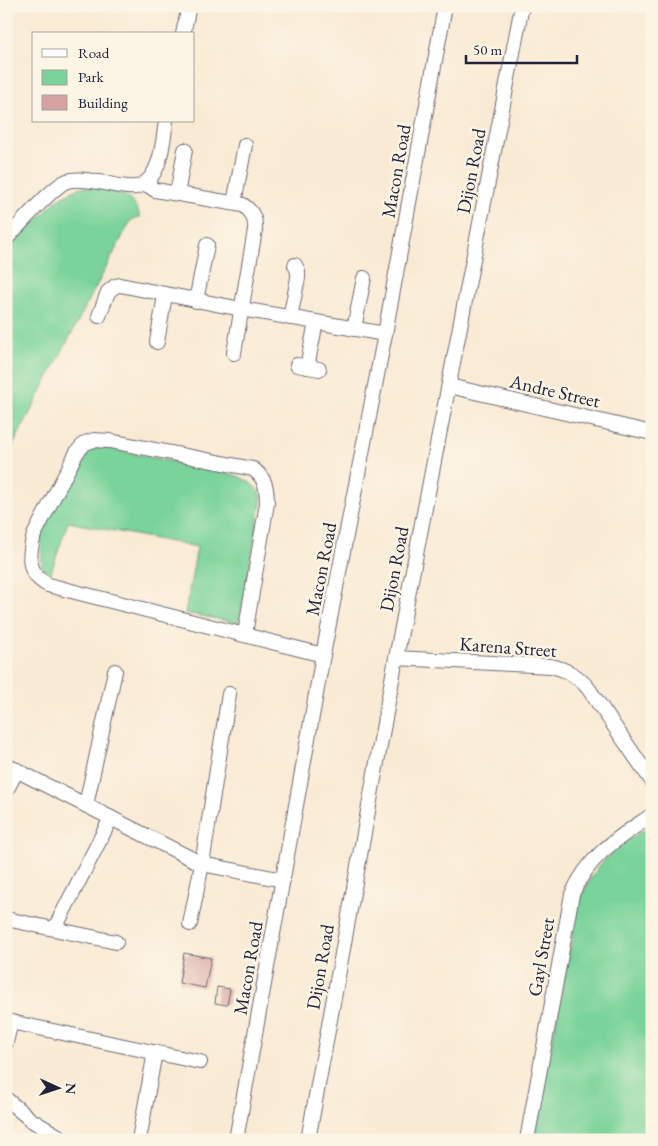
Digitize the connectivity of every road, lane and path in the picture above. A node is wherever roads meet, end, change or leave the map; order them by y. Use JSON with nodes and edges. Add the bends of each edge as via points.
{"nodes":[{"id":1,"x":189,"y":6,"type":"edge"},
{"id":2,"x":445,"y":6,"type":"edge"},
{"id":3,"x":522,"y":6,"type":"edge"},
{"id":4,"x":183,"y":32,"type":"edge"},
{"id":5,"x":166,"y":122,"type":"edge"},
{"id":6,"x":245,"y":145,"type":"dead end"},
{"id":7,"x":185,"y":150,"type":"dead end"},
{"id":8,"x":146,"y":182,"type":"junction"},
{"id":9,"x":177,"y":194,"type":"junction"},
{"id":10,"x":234,"y":203,"type":"junction"},
{"id":11,"x":6,"y":239,"type":"edge"},
{"id":12,"x":207,"y":246,"type":"dead end"},
{"id":13,"x":295,"y":265,"type":"dead end"},
{"id":14,"x":364,"y":278,"type":"dead end"},
{"id":15,"x":165,"y":295,"type":"junction"},
{"id":16,"x":196,"y":301,"type":"junction"},
{"id":17,"x":241,"y":309,"type":"junction"},
{"id":18,"x":99,"y":316,"type":"dead end"},
{"id":19,"x":290,"y":318,"type":"junction"},
{"id":20,"x":316,"y":322,"type":"junction"},
{"id":21,"x":354,"y":329,"type":"junction"},
{"id":22,"x":385,"y":334,"type":"junction"},
{"id":23,"x":156,"y":342,"type":"dead end"},
{"id":24,"x":234,"y":353,"type":"dead end"},
{"id":25,"x":308,"y":367,"type":"dead end"},
{"id":26,"x":449,"y":386,"type":"junction"},
{"id":27,"x":652,"y":433,"type":"edge"},
{"id":28,"x":245,"y":634,"type":"junction"},
{"id":29,"x":323,"y":655,"type":"junction"},
{"id":30,"x":396,"y":658,"type":"junction"},
{"id":31,"x":115,"y":670,"type":"dead end"},
{"id":32,"x":229,"y":694,"type":"dead end"},
{"id":33,"x":12,"y":768,"type":"edge"},
{"id":34,"x":652,"y":781,"type":"edge"},
{"id":35,"x":6,"y":791,"type":"edge"},
{"id":36,"x":86,"y":805,"type":"junction"},
{"id":37,"x":652,"y":815,"type":"edge"},
{"id":38,"x":111,"y":818,"type":"junction"},
{"id":39,"x":202,"y":864,"type":"junction"},
{"id":40,"x":283,"y":880,"type":"junction"},
{"id":41,"x":6,"y":919,"type":"edge"},
{"id":42,"x":190,"y":924,"type":"dead end"},
{"id":43,"x":55,"y":928,"type":"junction"},
{"id":44,"x":116,"y":942,"type":"dead end"},
{"id":45,"x":9,"y":1021,"type":"edge"},
{"id":46,"x":6,"y":1042,"type":"edge"},
{"id":47,"x":155,"y":1052,"type":"junction"},
{"id":48,"x":200,"y":1062,"type":"dead end"},
{"id":49,"x":6,"y":1098,"type":"edge"},
{"id":50,"x":65,"y":1140,"type":"edge"},
{"id":51,"x":139,"y":1140,"type":"edge"},
{"id":52,"x":236,"y":1140,"type":"edge"},
{"id":53,"x":308,"y":1140,"type":"edge"},
{"id":54,"x":527,"y":1140,"type":"edge"}],
"edges":[{"from":1,"to":4,"type":"street"},
{"from":2,"to":22,"type":"street","name":"Macon Road"},
{"from":3,"to":26,"type":"street","name":"Dijon Road"},
{"from":5,"to":8,"type":"street","via":[[157,166]]},
{"from":6,"to":10,"type":"street"},
{"from":7,"to":9,"type":"street"},
{"from":8,"to":9,"type":"street","via":[[151,189]]},
{"from":8,"to":11,"type":"street","via":[[134,187],[80,179],[66,182]]},
{"from":9,"to":10,"type":"street"},
{"from":10,"to":17,"type":"street","via":[[248,208],[256,226]]},
{"from":12,"to":16,"type":"street"},
{"from":13,"to":19,"type":"street","via":[[298,278]]},
{"from":14,"to":21,"type":"street"},
{"from":15,"to":16,"type":"street"},
{"from":15,"to":18,"type":"street","via":[[115,286],[108,292]]},
{"from":15,"to":23,"type":"street"},
{"from":16,"to":17,"type":"street"},
{"from":17,"to":19,"type":"street"},
{"from":17,"to":24,"type":"street"},
{"from":19,"to":20,"type":"street"},
{"from":20,"to":21,"type":"street"},
{"from":20,"to":25,"type":"street"},
{"from":21,"to":22,"type":"street"},
{"from":22,"to":29,"type":"street","name":"Macon Road"},
{"from":26,"to":27,"type":"street","name":"Andre Street"},
{"from":26,"to":30,"type":"street","name":"Dijon Road"},
{"from":28,"to":28,"type":"street","via":[[38,580],[31,561],[34,535],[85,442],[102,440],[132,444],[252,469],[260,474],[267,490],[267,503]]},
{"from":28,"to":29,"type":"street"},
{"from":29,"to":40,"type":"street","name":"Macon Road"},
{"from":30,"to":34,"type":"street","name":"Karena Street","via":[[551,666],[566,670],[588,688]]},
{"from":30,"to":53,"type":"street","name":"Dijon Road"},
{"from":31,"to":36,"type":"street"},
{"from":32,"to":39,"type":"street"},
{"from":33,"to":35,"type":"street"},
{"from":33,"to":36,"type":"street"},
{"from":36,"to":38,"type":"street"},
{"from":37,"to":54,"type":"street","name":"Gayl Street","via":[[605,847],[579,878],[572,894]]},
{"from":38,"to":39,"type":"street"},
{"from":38,"to":43,"type":"street"},
{"from":39,"to":40,"type":"street"},
{"from":39,"to":42,"type":"street"},
{"from":40,"to":52,"type":"street","name":"Macon Road"},
{"from":41,"to":43,"type":"street"},
{"from":43,"to":44,"type":"street"},
{"from":45,"to":46,"type":"street"},
{"from":45,"to":47,"type":"street"},
{"from":47,"to":48,"type":"street"},
{"from":47,"to":51,"type":"street"},
{"from":49,"to":50,"type":"street","via":[[30,1120]]}]}
